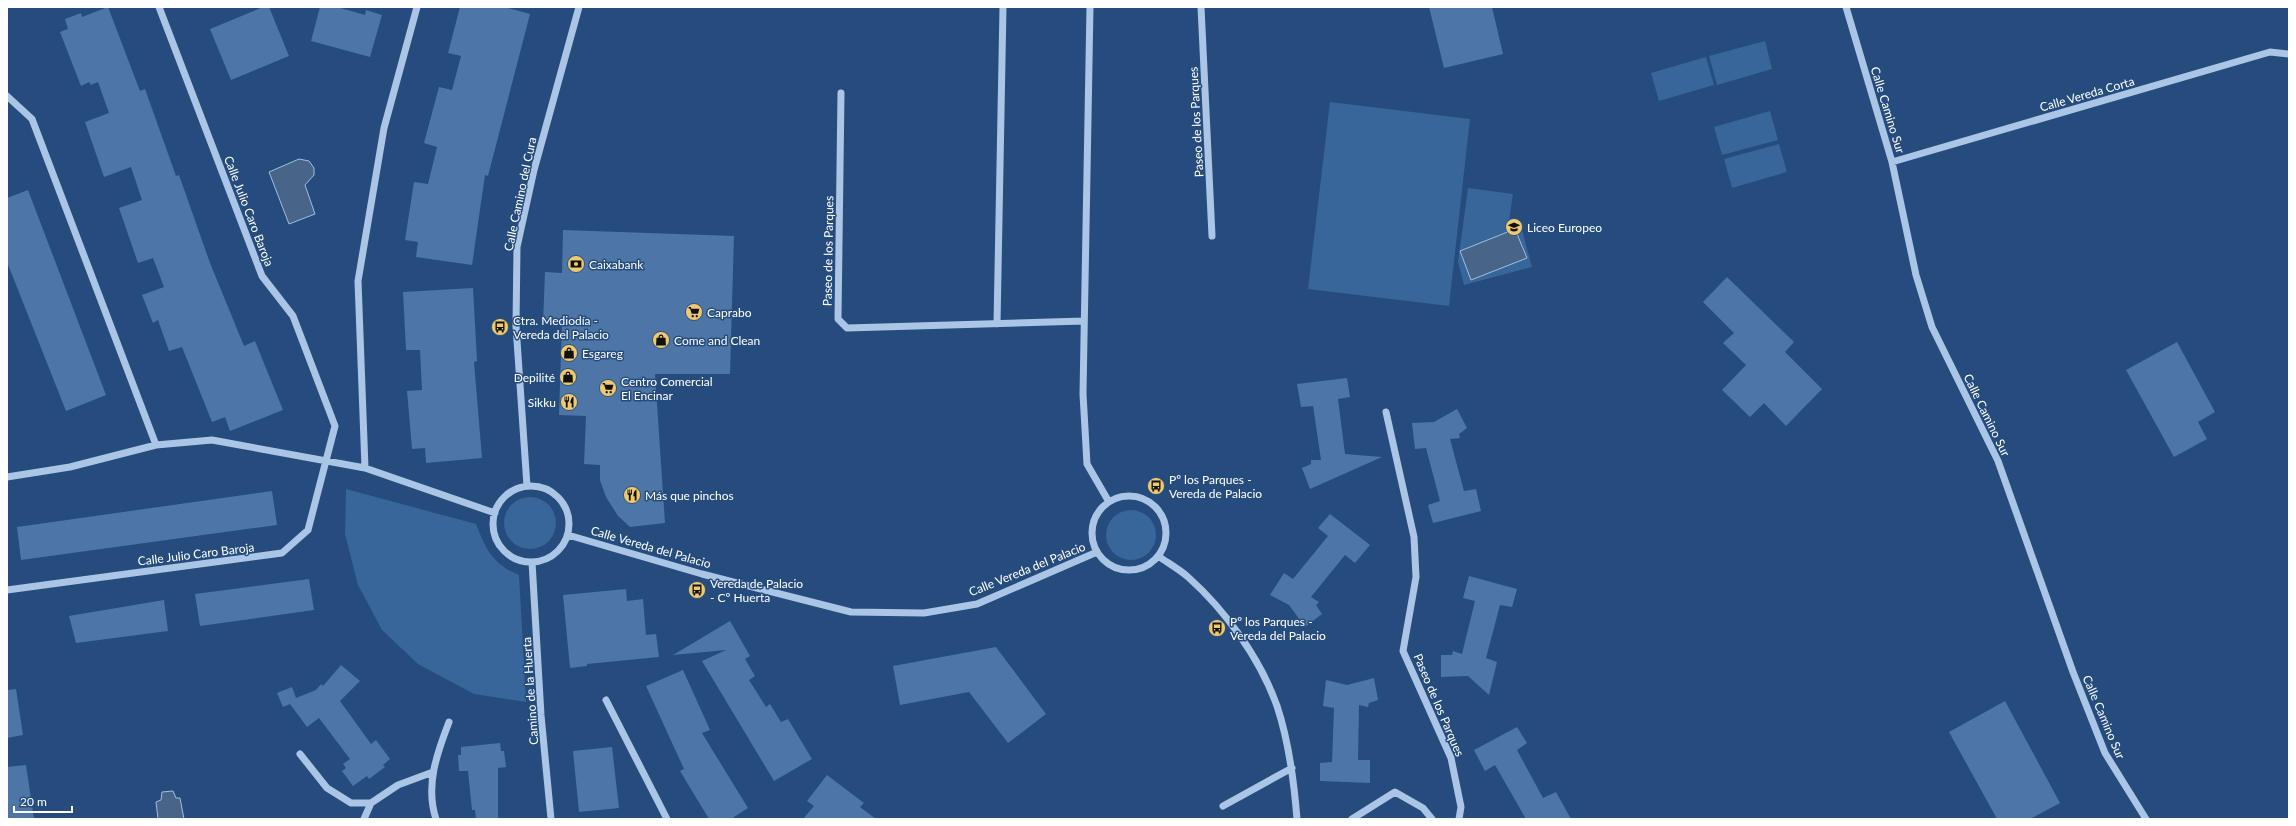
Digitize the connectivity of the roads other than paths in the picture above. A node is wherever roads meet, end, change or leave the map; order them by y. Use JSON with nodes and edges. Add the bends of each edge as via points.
{"nodes":[{"id":1,"x":159,"y":7,"type":"edge"},
{"id":2,"x":417,"y":7,"type":"edge"},
{"id":3,"x":579,"y":7,"type":"edge"},
{"id":4,"x":1003,"y":7,"type":"edge"},
{"id":5,"x":1090,"y":7,"type":"edge"},
{"id":6,"x":1201,"y":7,"type":"edge"},
{"id":7,"x":1846,"y":7,"type":"edge"},
{"id":8,"x":2289,"y":54,"type":"edge"},
{"id":9,"x":841,"y":93,"type":"dead end"},
{"id":10,"x":7,"y":96,"type":"edge"},
{"id":11,"x":1892,"y":162,"type":"junction"},
{"id":12,"x":1212,"y":236,"type":"dead end"},
{"id":13,"x":1084,"y":321,"type":"junction"},
{"id":14,"x":997,"y":324,"type":"junction"},
{"id":15,"x":1386,"y":412,"type":"dead end"},
{"id":16,"x":156,"y":445,"type":"junction"},
{"id":17,"x":327,"y":462,"type":"junction"},
{"id":18,"x":365,"y":468,"type":"junction"},
{"id":19,"x":7,"y":478,"type":"edge"},
{"id":20,"x":527,"y":486,"type":"junction"},
{"id":21,"x":1109,"y":502,"type":"junction"},
{"id":22,"x":495,"y":513,"type":"junction"},
{"id":23,"x":568,"y":535,"type":"junction"},
{"id":24,"x":1097,"y":552,"type":"junction"},
{"id":25,"x":1158,"y":556,"type":"junction"},
{"id":26,"x":532,"y":562,"type":"junction"},
{"id":27,"x":7,"y":590,"type":"edge"},
{"id":28,"x":606,"y":700,"type":"dead end"},
{"id":29,"x":449,"y":722,"type":"dead end"},
{"id":30,"x":300,"y":754,"type":"dead end"},
{"id":31,"x":1292,"y":768,"type":"junction"},
{"id":32,"x":433,"y":772,"type":"junction"},
{"id":33,"x":370,"y":803,"type":"junction"},
{"id":34,"x":1223,"y":806,"type":"dead end"},
{"id":35,"x":364,"y":819,"type":"edge"},
{"id":36,"x":436,"y":819,"type":"edge"},
{"id":37,"x":551,"y":819,"type":"edge"},
{"id":38,"x":667,"y":819,"type":"edge"},
{"id":39,"x":1297,"y":819,"type":"edge"},
{"id":40,"x":1352,"y":819,"type":"edge"},
{"id":41,"x":1432,"y":819,"type":"edge"},
{"id":42,"x":1458,"y":819,"type":"edge"},
{"id":43,"x":2146,"y":819,"type":"edge"}],
"edges":[{"from":1,"to":17,"type":"street","name":"Calle Julio Caro Baroja","via":[[262,276],[293,316],[335,426]]},
{"from":2,"to":18,"type":"street","via":[[384,128],[358,281]]},
{"from":3,"to":20,"type":"street","name":"Calle Camino del Cura","via":[[534,170],[518,247],[516,326]]},
{"from":4,"to":14,"type":"street"},
{"from":5,"to":13,"type":"street"},
{"from":6,"to":12,"type":"street","name":"Paseo de los Parques"},
{"from":7,"to":11,"type":"street","name":"Calle Camino Sur"},
{"from":8,"to":11,"type":"street","name":"Calle Vereda Corta","via":[[2270,52]]},
{"from":9,"to":14,"type":"street","name":"Paseo de los Parques","via":[[838,319],[847,328]]},
{"from":10,"to":16,"type":"street","via":[[32,119]]},
{"from":11,"to":43,"type":"street","name":"Calle Camino Sur","via":[[1916,275],[1932,327],[1998,461],[2073,672],[2105,753]]},
{"from":13,"to":14,"type":"street","name":"Paseo de los Parques"},
{"from":13,"to":21,"type":"street","via":[[1083,394],[1087,464]]},
{"from":15,"to":42,"type":"street","name":"Paseo de los Parques","via":[[1414,538],[1416,577],[1403,651],[1451,758],[1461,807]]},
{"from":16,"to":17,"type":"street","via":[[212,440]]},
{"from":16,"to":19,"type":"street","via":[[70,467]]},
{"from":17,"to":18,"type":"street"},
{"from":17,"to":27,"type":"street","name":"Calle Julio Caro Baroja","via":[[308,530],[282,553]]},
{"from":18,"to":22,"type":"street"},
{"from":20,"to":22,"type":"street","via":[[513,490],[502,500]]},
{"from":20,"to":23,"type":"street","via":[[542,487],[555,494],[565,506],[569,520]]},
{"from":21,"to":24,"type":"street","via":[[1097,514],[1092,530],[1092,541]]},
{"from":21,"to":25,"type":"street","via":[[1121,497],[1133,497],[1146,501],[1156,508],[1163,519],[1165,532],[1164,544]]},
{"from":22,"to":26,"type":"street","via":[[493,527],[497,541],[506,552],[518,560]]},
{"from":23,"to":24,"type":"street","name":"Calle Vereda del Palacio","via":[[687,570],[851,612],[924,613],[977,604]]},
{"from":23,"to":26,"type":"street","via":[[561,549],[548,558]]},
{"from":24,"to":25,"type":"street","via":[[1104,561],[1115,568],[1126,570],[1138,569]]},
{"from":25,"to":31,"type":"street","via":[[1188,577],[1228,620],[1256,662],[1277,705]]},
{"from":26,"to":37,"type":"street","name":"Camino de la Huerta","via":[[541,715]]},
{"from":28,"to":38,"type":"street"},
{"from":29,"to":32,"type":"street","via":[[436,756]]},
{"from":30,"to":33,"type":"street","via":[[327,788],[351,803]]},
{"from":31,"to":34,"type":"street"},
{"from":31,"to":39,"type":"street"},
{"from":32,"to":33,"type":"street","via":[[398,785]]},
{"from":32,"to":36,"type":"street"},
{"from":33,"to":35,"type":"street"},
{"from":40,"to":41,"type":"street","via":[[1395,792],[1423,808]]}]}
